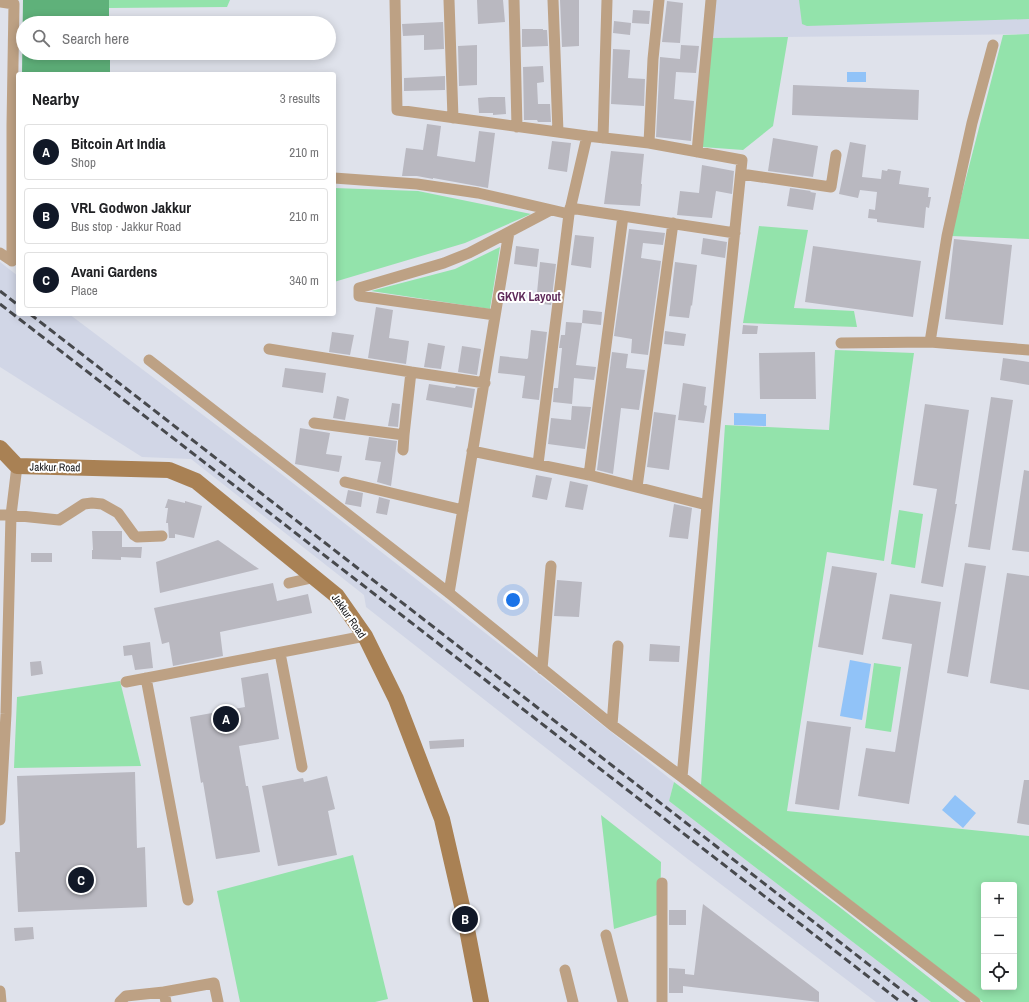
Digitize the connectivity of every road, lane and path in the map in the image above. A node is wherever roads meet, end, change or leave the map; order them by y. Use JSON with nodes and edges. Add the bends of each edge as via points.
{"nodes":[{"id":1,"x":395,"y":0,"type":"edge"},
{"id":2,"x":449,"y":0,"type":"edge"},
{"id":3,"x":514,"y":0,"type":"edge"},
{"id":4,"x":553,"y":0,"type":"edge"},
{"id":5,"x":606,"y":0,"type":"edge"},
{"id":6,"x":659,"y":0,"type":"edge"},
{"id":7,"x":710,"y":0,"type":"edge"},
{"id":8,"x":0,"y":2,"type":"edge"},
{"id":9,"x":993,"y":45,"type":"dead end"},
{"id":10,"x":453,"y":118,"type":"junction"},
{"id":11,"x":517,"y":126,"type":"junction"},
{"id":12,"x":558,"y":132,"type":"junction"},
{"id":13,"x":587,"y":136,"type":"junction"},
{"id":14,"x":603,"y":138,"type":"junction"},
{"id":15,"x":649,"y":143,"type":"junction"},
{"id":16,"x":697,"y":152,"type":"junction"},
{"id":17,"x":836,"y":154,"type":"dead end"},
{"id":18,"x":741,"y":174,"type":"junction"},
{"id":19,"x":336,"y":178,"type":"edge"},
{"id":20,"x":551,"y":210,"type":"junction"},
{"id":21,"x":570,"y":211,"type":"junction"},
{"id":22,"x":623,"y":216,"type":"junction"},
{"id":23,"x":673,"y":223,"type":"junction"},
{"id":24,"x":509,"y":232,"type":"junction"},
{"id":25,"x":735,"y":233,"type":"junction"},
{"id":26,"x":0,"y":253,"type":"edge"},
{"id":27,"x":495,"y":315,"type":"junction"},
{"id":28,"x":930,"y":342,"type":"junction"},
{"id":29,"x":841,"y":343,"type":"dead end"},
{"id":30,"x":269,"y":349,"type":"dead end"},
{"id":31,"x":1029,"y":350,"type":"edge"},
{"id":32,"x":149,"y":360,"type":"dead end"},
{"id":33,"x":411,"y":372,"type":"junction"},
{"id":34,"x":485,"y":383,"type":"junction"},
{"id":35,"x":314,"y":423,"type":"dead end"},
{"id":36,"x":404,"y":435,"type":"junction"},
{"id":37,"x":0,"y":448,"type":"edge"},
{"id":38,"x":403,"y":450,"type":"dead end"},
{"id":39,"x":472,"y":451,"type":"junction"},
{"id":40,"x":538,"y":464,"type":"junction"},
{"id":41,"x":17,"y":466,"type":"junction"},
{"id":42,"x":589,"y":475,"type":"junction"},
{"id":43,"x":345,"y":482,"type":"dead end"},
{"id":44,"x":637,"y":487,"type":"junction"},
{"id":45,"x":706,"y":505,"type":"junction"},
{"id":46,"x":463,"y":510,"type":"junction"},
{"id":47,"x":5,"y":515,"type":"edge"},
{"id":48,"x":162,"y":536,"type":"dead end"},
{"id":49,"x":551,"y":566,"type":"dead end"},
{"id":50,"x":316,"y":577,"type":"junction"},
{"id":51,"x":289,"y":583,"type":"dead end"},
{"id":52,"x":450,"y":594,"type":"junction"},
{"id":53,"x":364,"y":636,"type":"junction"},
{"id":54,"x":618,"y":646,"type":"dead end"},
{"id":55,"x":280,"y":653,"type":"junction"},
{"id":56,"x":542,"y":669,"type":"junction"},
{"id":57,"x":146,"y":678,"type":"junction"},
{"id":58,"x":126,"y":682,"type":"dead end"},
{"id":59,"x":612,"y":725,"type":"junction"},
{"id":60,"x":302,"y":767,"type":"dead end"},
{"id":61,"x":682,"y":777,"type":"junction"},
{"id":62,"x":0,"y":820,"type":"edge"},
{"id":63,"x":662,"y":883,"type":"dead end"},
{"id":64,"x":188,"y":900,"type":"dead end"},
{"id":65,"x":606,"y":935,"type":"dead end"},
{"id":66,"x":564,"y":970,"type":"dead end"},
{"id":67,"x":0,"y":991,"type":"edge"},
{"id":68,"x":165,"y":997,"type":"edge"},
{"id":69,"x":0,"y":1002,"type":"edge"},
{"id":70,"x":120,"y":1002,"type":"edge"},
{"id":71,"x":218,"y":1002,"type":"edge"},
{"id":72,"x":481,"y":1002,"type":"edge"},
{"id":73,"x":573,"y":1002,"type":"edge"},
{"id":74,"x":624,"y":1002,"type":"edge"},
{"id":75,"x":662,"y":1002,"type":"edge"},
{"id":76,"x":975,"y":1002,"type":"edge"}],
"edges":[{"from":1,"to":10,"type":"street","via":[[397,110]]},
{"from":2,"to":10,"type":"street"},
{"from":3,"to":11,"type":"street"},
{"from":4,"to":12,"type":"street"},
{"from":5,"to":14,"type":"street"},
{"from":6,"to":15,"type":"street"},
{"from":7,"to":16,"type":"street"},
{"from":8,"to":26,"type":"street","via":[[14,4],[12,262]]},
{"from":9,"to":28,"type":"street","via":[[972,123],[949,229]]},
{"from":10,"to":11,"type":"street"},
{"from":11,"to":12,"type":"street"},
{"from":12,"to":13,"type":"street"},
{"from":13,"to":14,"type":"street"},
{"from":13,"to":21,"type":"street"},
{"from":14,"to":15,"type":"street"},
{"from":15,"to":16,"type":"street"},
{"from":16,"to":18,"type":"street","via":[[742,160]]},
{"from":17,"to":18,"type":"street","via":[[831,187]]},
{"from":18,"to":25,"type":"street"},
{"from":19,"to":20,"type":"street","via":[[417,184]]},
{"from":20,"to":21,"type":"street"},
{"from":20,"to":24,"type":"street"},
{"from":21,"to":22,"type":"street"},
{"from":21,"to":40,"type":"street"},
{"from":22,"to":23,"type":"street"},
{"from":22,"to":42,"type":"street"},
{"from":23,"to":25,"type":"street"},
{"from":23,"to":44,"type":"street"},
{"from":24,"to":27,"type":"street"},
{"from":24,"to":27,"type":"street","via":[[444,263],[359,288],[359,296]]},
{"from":25,"to":45,"type":"street"},
{"from":27,"to":34,"type":"street"},
{"from":28,"to":29,"type":"street"},
{"from":28,"to":31,"type":"street"},
{"from":30,"to":33,"type":"street"},
{"from":32,"to":52,"type":"street"},
{"from":33,"to":34,"type":"street"},
{"from":33,"to":36,"type":"street"},
{"from":34,"to":39,"type":"street"},
{"from":35,"to":36,"type":"street"},
{"from":36,"to":38,"type":"street"},
{"from":37,"to":41,"type":"street","name":"Jakkur Road"},
{"from":39,"to":40,"type":"street"},
{"from":39,"to":46,"type":"street"},
{"from":40,"to":42,"type":"street"},
{"from":41,"to":47,"type":"street"},
{"from":41,"to":50,"type":"street","name":"Jakkur Road","via":[[169,470],[196,482]]},
{"from":42,"to":44,"type":"street"},
{"from":43,"to":46,"type":"street"},
{"from":44,"to":45,"type":"street"},
{"from":45,"to":61,"type":"street"},
{"from":46,"to":52,"type":"street"},
{"from":47,"to":48,"type":"street","via":[[59,520],[84,504],[102,504],[118,512],[137,537]]},
{"from":47,"to":62,"type":"street","via":[[6,714]]},
{"from":49,"to":56,"type":"street"},
{"from":50,"to":51,"type":"street"},
{"from":50,"to":53,"type":"street","name":"Jakkur Road","via":[[338,596]]},
{"from":52,"to":56,"type":"street"},
{"from":53,"to":55,"type":"street"},
{"from":53,"to":72,"type":"street","name":"Jakkur Road","via":[[396,699],[442,819]]},
{"from":54,"to":59,"type":"street"},
{"from":55,"to":57,"type":"street"},
{"from":55,"to":60,"type":"street"},
{"from":56,"to":59,"type":"street"},
{"from":57,"to":58,"type":"street"},
{"from":57,"to":64,"type":"street"},
{"from":59,"to":61,"type":"street"},
{"from":61,"to":76,"type":"street"},
{"from":63,"to":75,"type":"street"},
{"from":65,"to":74,"type":"street"},
{"from":66,"to":73,"type":"street"},
{"from":67,"to":69,"type":"street"},
{"from":68,"to":70,"type":"street","via":[[126,996]]},
{"from":68,"to":71,"type":"street","via":[[214,983]]}]}
